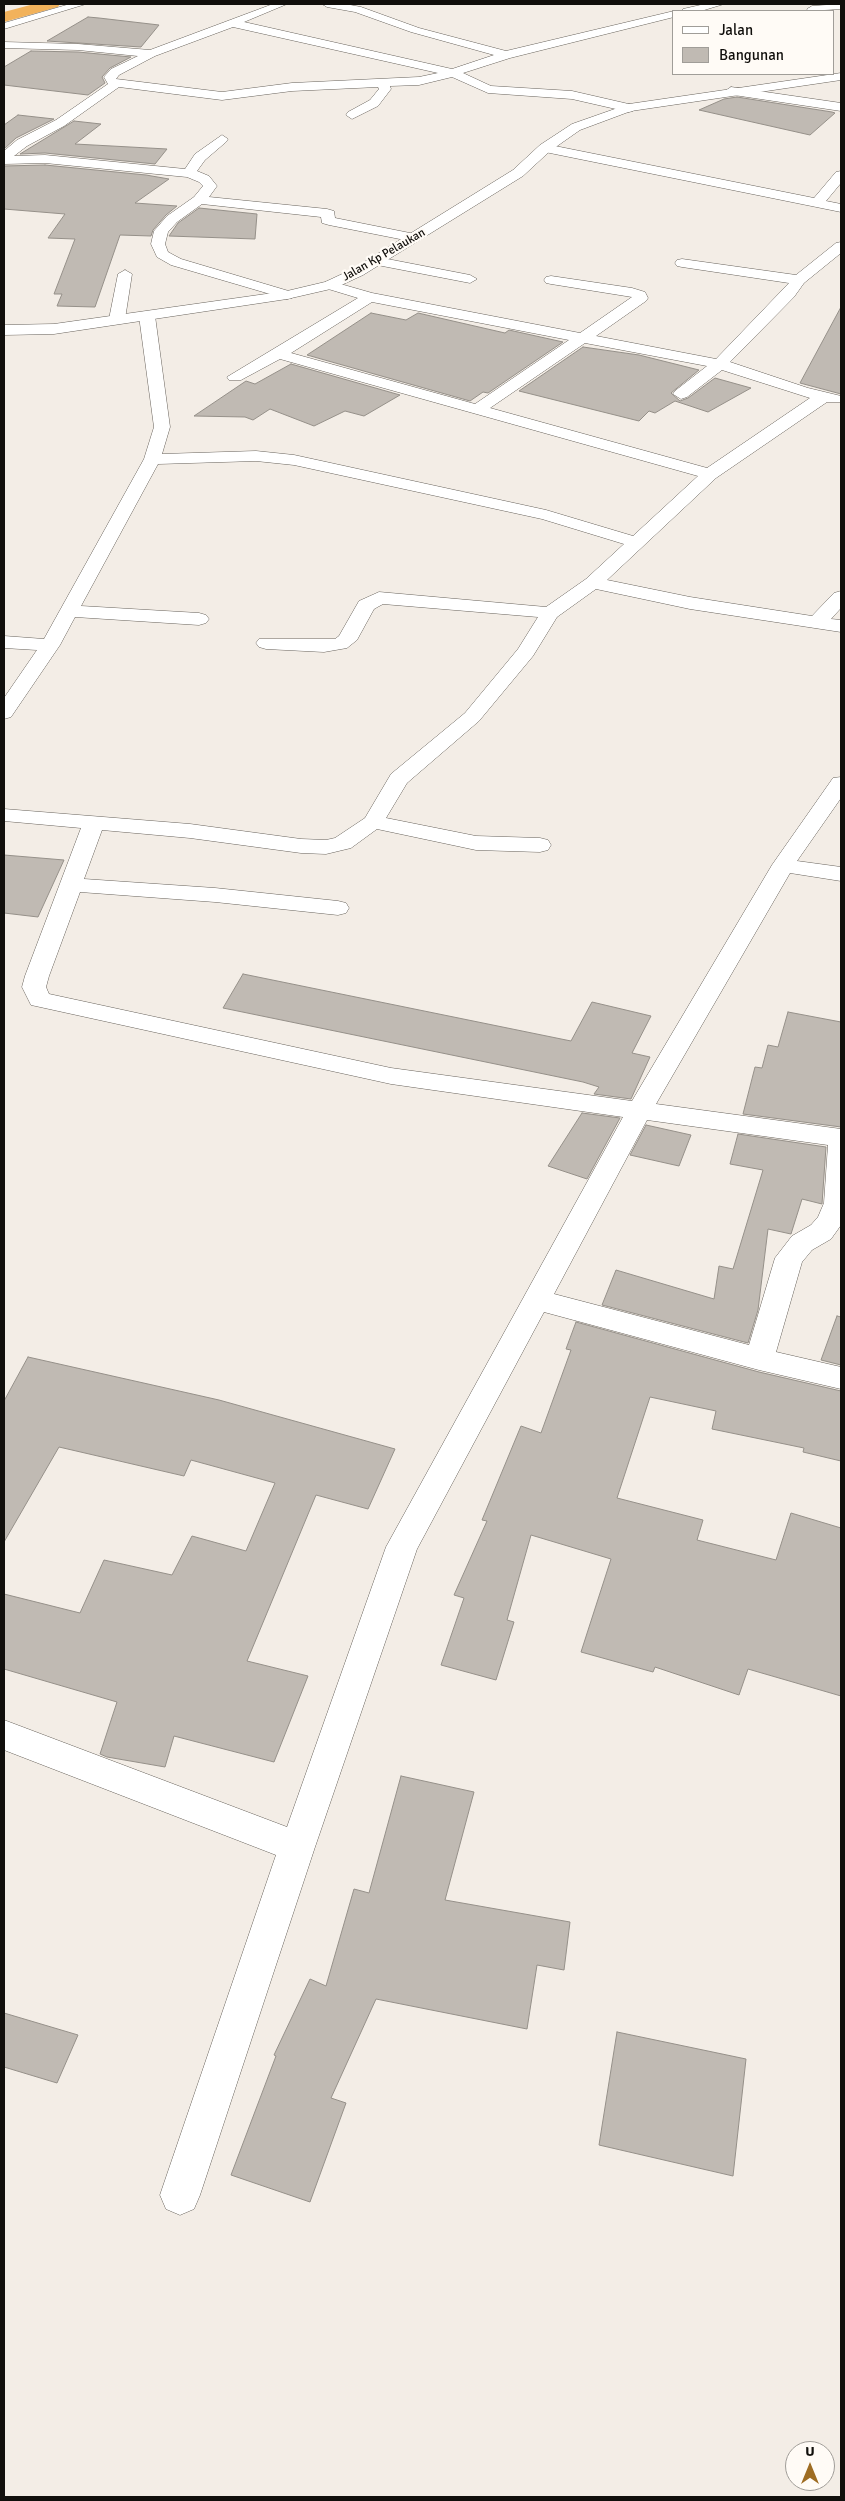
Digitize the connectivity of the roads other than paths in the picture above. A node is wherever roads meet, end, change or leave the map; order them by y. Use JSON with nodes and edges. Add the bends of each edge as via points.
{"nodes":[{"id":1,"x":81,"y":4,"type":"edge"},
{"id":2,"x":282,"y":4,"type":"edge"},
{"id":3,"x":327,"y":4,"type":"edge"},
{"id":4,"x":719,"y":4,"type":"edge"},
{"id":5,"x":797,"y":4,"type":"edge"},
{"id":6,"x":362,"y":6,"type":"edge"},
{"id":7,"x":841,"y":6,"type":"edge"},
{"id":8,"x":692,"y":10,"type":"edge"},
{"id":9,"x":814,"y":10,"type":"edge"},
{"id":10,"x":672,"y":14,"type":"edge"},
{"id":11,"x":231,"y":23,"type":"junction"},
{"id":12,"x":4,"y":26,"type":"edge"},
{"id":13,"x":4,"y":45,"type":"edge"},
{"id":14,"x":151,"y":54,"type":"junction"},
{"id":15,"x":506,"y":55,"type":"junction"},
{"id":16,"x":453,"y":73,"type":"junction"},
{"id":17,"x":841,"y":76,"type":"edge"},
{"id":18,"x":117,"y":82,"type":"junction"},
{"id":19,"x":383,"y":83,"type":"junction"},
{"id":20,"x":732,"y":91,"type":"junction"},
{"id":21,"x":841,"y":107,"type":"edge"},
{"id":22,"x":629,"y":108,"type":"junction"},
{"id":23,"x":352,"y":115,"type":"dead end"},
{"id":24,"x":222,"y":139,"type":"dead end"},
{"id":25,"x":545,"y":148,"type":"junction"},
{"id":26,"x":4,"y":158,"type":"edge"},
{"id":27,"x":189,"y":173,"type":"junction"},
{"id":28,"x":841,"y":175,"type":"edge"},
{"id":29,"x":198,"y":200,"type":"junction"},
{"id":30,"x":816,"y":204,"type":"junction"},
{"id":31,"x":841,"y":208,"type":"edge"},
{"id":32,"x":414,"y":238,"type":"junction"},
{"id":33,"x":841,"y":246,"type":"edge"},
{"id":34,"x":377,"y":261,"type":"junction"},
{"id":35,"x":682,"y":263,"type":"dead end"},
{"id":36,"x":125,"y":274,"type":"dead end"},
{"id":37,"x":470,"y":279,"type":"dead end"},
{"id":38,"x":551,"y":280,"type":"dead end"},
{"id":39,"x":800,"y":280,"type":"junction"},
{"id":40,"x":330,"y":285,"type":"junction"},
{"id":41,"x":287,"y":295,"type":"junction"},
{"id":42,"x":370,"y":297,"type":"junction"},
{"id":43,"x":147,"y":316,"type":"junction"},
{"id":44,"x":117,"y":319,"type":"junction"},
{"id":45,"x":4,"y":330,"type":"edge"},
{"id":46,"x":584,"y":338,"type":"junction"},
{"id":47,"x":278,"y":354,"type":"junction"},
{"id":48,"x":720,"y":364,"type":"junction"},
{"id":49,"x":235,"y":377,"type":"dead end"},
{"id":50,"x":681,"y":394,"type":"dead end"},
{"id":51,"x":823,"y":397,"type":"junction"},
{"id":52,"x":841,"y":400,"type":"edge"},
{"id":53,"x":479,"y":408,"type":"junction"},
{"id":54,"x":152,"y":459,"type":"junction"},
{"id":55,"x":710,"y":474,"type":"junction"},
{"id":56,"x":636,"y":542,"type":"junction"},
{"id":57,"x":593,"y":583,"type":"junction"},
{"id":58,"x":841,"y":597,"type":"edge"},
{"id":59,"x":67,"y":612,"type":"junction"},
{"id":60,"x":550,"y":613,"type":"junction"},
{"id":61,"x":199,"y":619,"type":"dead end"},
{"id":62,"x":816,"y":622,"type":"junction"},
{"id":63,"x":841,"y":626,"type":"edge"},
{"id":64,"x":4,"y":642,"type":"edge"},
{"id":65,"x":266,"y":643,"type":"dead end"},
{"id":66,"x":50,"y":645,"type":"junction"},
{"id":67,"x":4,"y":713,"type":"edge"},
{"id":68,"x":841,"y":783,"type":"edge"},
{"id":69,"x":4,"y":815,"type":"edge"},
{"id":70,"x":373,"y":822,"type":"junction"},
{"id":71,"x":94,"y":823,"type":"junction"},
{"id":72,"x":540,"y":845,"type":"dead end"},
{"id":73,"x":783,"y":865,"type":"junction"},
{"id":74,"x":841,"y":874,"type":"edge"},
{"id":75,"x":72,"y":885,"type":"junction"},
{"id":76,"x":338,"y":908,"type":"dead end"},
{"id":77,"x":640,"y":1108,"type":"junction"},
{"id":78,"x":841,"y":1138,"type":"edge"},
{"id":79,"x":538,"y":1300,"type":"junction"},
{"id":80,"x":759,"y":1359,"type":"junction"},
{"id":81,"x":841,"y":1378,"type":"edge"},
{"id":82,"x":4,"y":1735,"type":"edge"},
{"id":83,"x":297,"y":1847,"type":"junction"},
{"id":84,"x":180,"y":2195,"type":"dead end"}],
"edges":[{"from":1,"to":12,"type":"street"},
{"from":2,"to":11,"type":"street"},
{"from":3,"to":6,"type":"street"},
{"from":4,"to":8,"type":"street"},
{"from":5,"to":9,"type":"street"},
{"from":6,"to":15,"type":"street","via":[[415,30]]},
{"from":7,"to":9,"type":"street"},
{"from":10,"to":15,"type":"street"},
{"from":11,"to":14,"type":"street"},
{"from":11,"to":16,"type":"street"},
{"from":13,"to":14,"type":"street","via":[[78,47]]},
{"from":14,"to":18,"type":"street","via":[[115,72],[110,77]]},
{"from":15,"to":16,"type":"street"},
{"from":16,"to":19,"type":"street"},
{"from":16,"to":22,"type":"street","via":[[488,89],[572,95]]},
{"from":17,"to":20,"type":"street","name":"Jalan Kp Pelaukan"},
{"from":18,"to":19,"type":"street","via":[[222,96],[292,86]]},
{"from":18,"to":26,"type":"street"},
{"from":19,"to":23,"type":"street","via":[[384,89],[374,103]]},
{"from":20,"to":21,"type":"street"},
{"from":20,"to":22,"type":"street","name":"Jalan Kp Pelaukan"},
{"from":22,"to":25,"type":"street","name":"Jalan Kp Pelaukan","via":[[576,127]]},
{"from":24,"to":27,"type":"street","via":[[200,157]]},
{"from":25,"to":30,"type":"street"},
{"from":25,"to":32,"type":"street","name":"Jalan Kp Pelaukan","via":[[518,173]]},
{"from":26,"to":27,"type":"street"},
{"from":27,"to":29,"type":"street","via":[[204,179],[210,186]]},
{"from":28,"to":30,"type":"street"},
{"from":29,"to":32,"type":"street","via":[[327,213],[329,221]]},
{"from":29,"to":41,"type":"street","via":[[172,219],[161,232],[158,244],[162,254],[176,262]]},
{"from":30,"to":31,"type":"street"},
{"from":32,"to":34,"type":"street","name":"Jalan Kp Pelaukan"},
{"from":33,"to":39,"type":"street"},
{"from":34,"to":37,"type":"street"},
{"from":34,"to":40,"type":"street","name":"Jalan Kp Pelaukan"},
{"from":35,"to":39,"type":"street"},
{"from":36,"to":44,"type":"street"},
{"from":38,"to":46,"type":"street","via":[[640,294],[642,298]]},
{"from":39,"to":48,"type":"street"},
{"from":40,"to":41,"type":"street","name":"Jalan Kp Pelaukan"},
{"from":40,"to":42,"type":"street"},
{"from":41,"to":43,"type":"street","name":"Jalan Kp Pelaukan"},
{"from":42,"to":46,"type":"street"},
{"from":42,"to":47,"type":"street"},
{"from":43,"to":44,"type":"street","name":"Jalan Kp Pelaukan"},
{"from":43,"to":54,"type":"street","via":[[162,427]]},
{"from":44,"to":45,"type":"street","name":"Jalan Kp Pelaukan","via":[[54,328]]},
{"from":46,"to":48,"type":"street"},
{"from":46,"to":53,"type":"street"},
{"from":47,"to":49,"type":"street"},
{"from":47,"to":53,"type":"street"},
{"from":48,"to":50,"type":"street"},
{"from":48,"to":51,"type":"street"},
{"from":51,"to":52,"type":"street"},
{"from":51,"to":55,"type":"street"},
{"from":53,"to":55,"type":"street"},
{"from":54,"to":56,"type":"street","via":[[256,456],[294,460],[546,514]]},
{"from":54,"to":59,"type":"street"},
{"from":55,"to":56,"type":"street"},
{"from":56,"to":57,"type":"street"},
{"from":57,"to":60,"type":"street"},
{"from":57,"to":62,"type":"street","via":[[690,603]]},
{"from":58,"to":62,"type":"street"},
{"from":59,"to":61,"type":"street"},
{"from":59,"to":66,"type":"street"},
{"from":60,"to":65,"type":"street","via":[[379,598],[366,605],[347,640],[340,644]]},
{"from":60,"to":70,"type":"street","via":[[526,652],[472,717],[399,779]]},
{"from":62,"to":63,"type":"street"},
{"from":64,"to":66,"type":"street"},
{"from":66,"to":67,"type":"street"},
{"from":68,"to":73,"type":"street"},
{"from":69,"to":71,"type":"street"},
{"from":70,"to":71,"type":"street","via":[[343,843],[326,847]]},
{"from":70,"to":72,"type":"street","via":[[476,842]]},
{"from":71,"to":75,"type":"street"},
{"from":73,"to":74,"type":"street"},
{"from":73,"to":77,"type":"street"},
{"from":75,"to":76,"type":"street"},
{"from":75,"to":77,"type":"street","via":[[37,976],[34,987],[40,1000],[392,1076]]},
{"from":77,"to":78,"type":"street"},
{"from":77,"to":79,"type":"street"},
{"from":78,"to":80,"type":"street","via":[[837,1203],[822,1232],[802,1243],[789,1258]]},
{"from":79,"to":80,"type":"street"},
{"from":79,"to":83,"type":"street","via":[[402,1547]]},
{"from":80,"to":81,"type":"street"},
{"from":82,"to":83,"type":"street"},
{"from":83,"to":84,"type":"street"}]}
